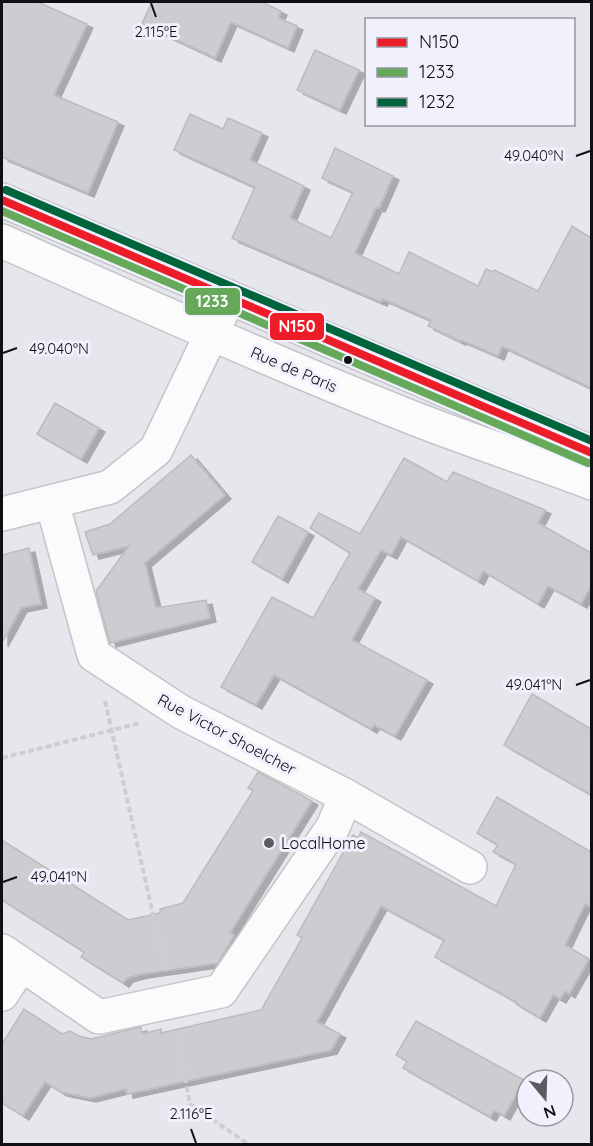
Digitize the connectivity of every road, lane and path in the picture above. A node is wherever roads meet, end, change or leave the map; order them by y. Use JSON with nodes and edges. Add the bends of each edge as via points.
{"nodes":[{"id":1,"x":2,"y":200,"type":"edge"},
{"id":2,"x":2,"y":241,"type":"edge"},
{"id":3,"x":229,"y":297,"type":"junction"},
{"id":4,"x":212,"y":334,"type":"junction"},
{"id":5,"x":591,"y":453,"type":"edge"},
{"id":6,"x":591,"y":483,"type":"edge"},
{"id":7,"x":52,"y":502,"type":"junction"},
{"id":8,"x":2,"y":514,"type":"edge"},
{"id":9,"x":94,"y":655,"type":"junction"},
{"id":10,"x":181,"y":712,"type":"junction"},
{"id":11,"x":112,"y":731,"type":"junction"},
{"id":12,"x":2,"y":758,"type":"edge"},
{"id":13,"x":346,"y":796,"type":"junction"},
{"id":14,"x":470,"y":867,"type":"dead end"},
{"id":15,"x":11,"y":958,"type":"edge"},
{"id":16,"x":2,"y":994,"type":"edge"},
{"id":17,"x":172,"y":1002,"type":"junction"},
{"id":18,"x":248,"y":1144,"type":"edge"}],
"edges":[{"from":1,"to":3,"type":"street"},
{"from":2,"to":4,"type":"street","name":"Rue de Paris"},
{"from":3,"to":4,"type":"street"},
{"from":3,"to":5,"type":"street"},
{"from":4,"to":6,"type":"street","name":"Rue de Paris","via":[[414,418]]},
{"from":4,"to":7,"type":"street","via":[[156,450],[110,487]]},
{"from":7,"to":8,"type":"street"},
{"from":7,"to":9,"type":"street"},
{"from":9,"to":10,"type":"street","name":"Rue Victor Shoelcher"},
{"from":9,"to":11,"type":"path"},
{"from":10,"to":11,"type":"path"},
{"from":10,"to":13,"type":"street","name":"Rue Victor Shoelcher"},
{"from":11,"to":12,"type":"path"},
{"from":11,"to":17,"type":"path"},
{"from":13,"to":14,"type":"street","name":"Rue Victor Shoelcher"},
{"from":13,"to":17,"type":"street","via":[[333,827],[221,991]]},
{"from":15,"to":16,"type":"street"},
{"from":15,"to":17,"type":"street","via":[[99,1017]]},
{"from":17,"to":18,"type":"path","via":[[190,1104]]}]}
